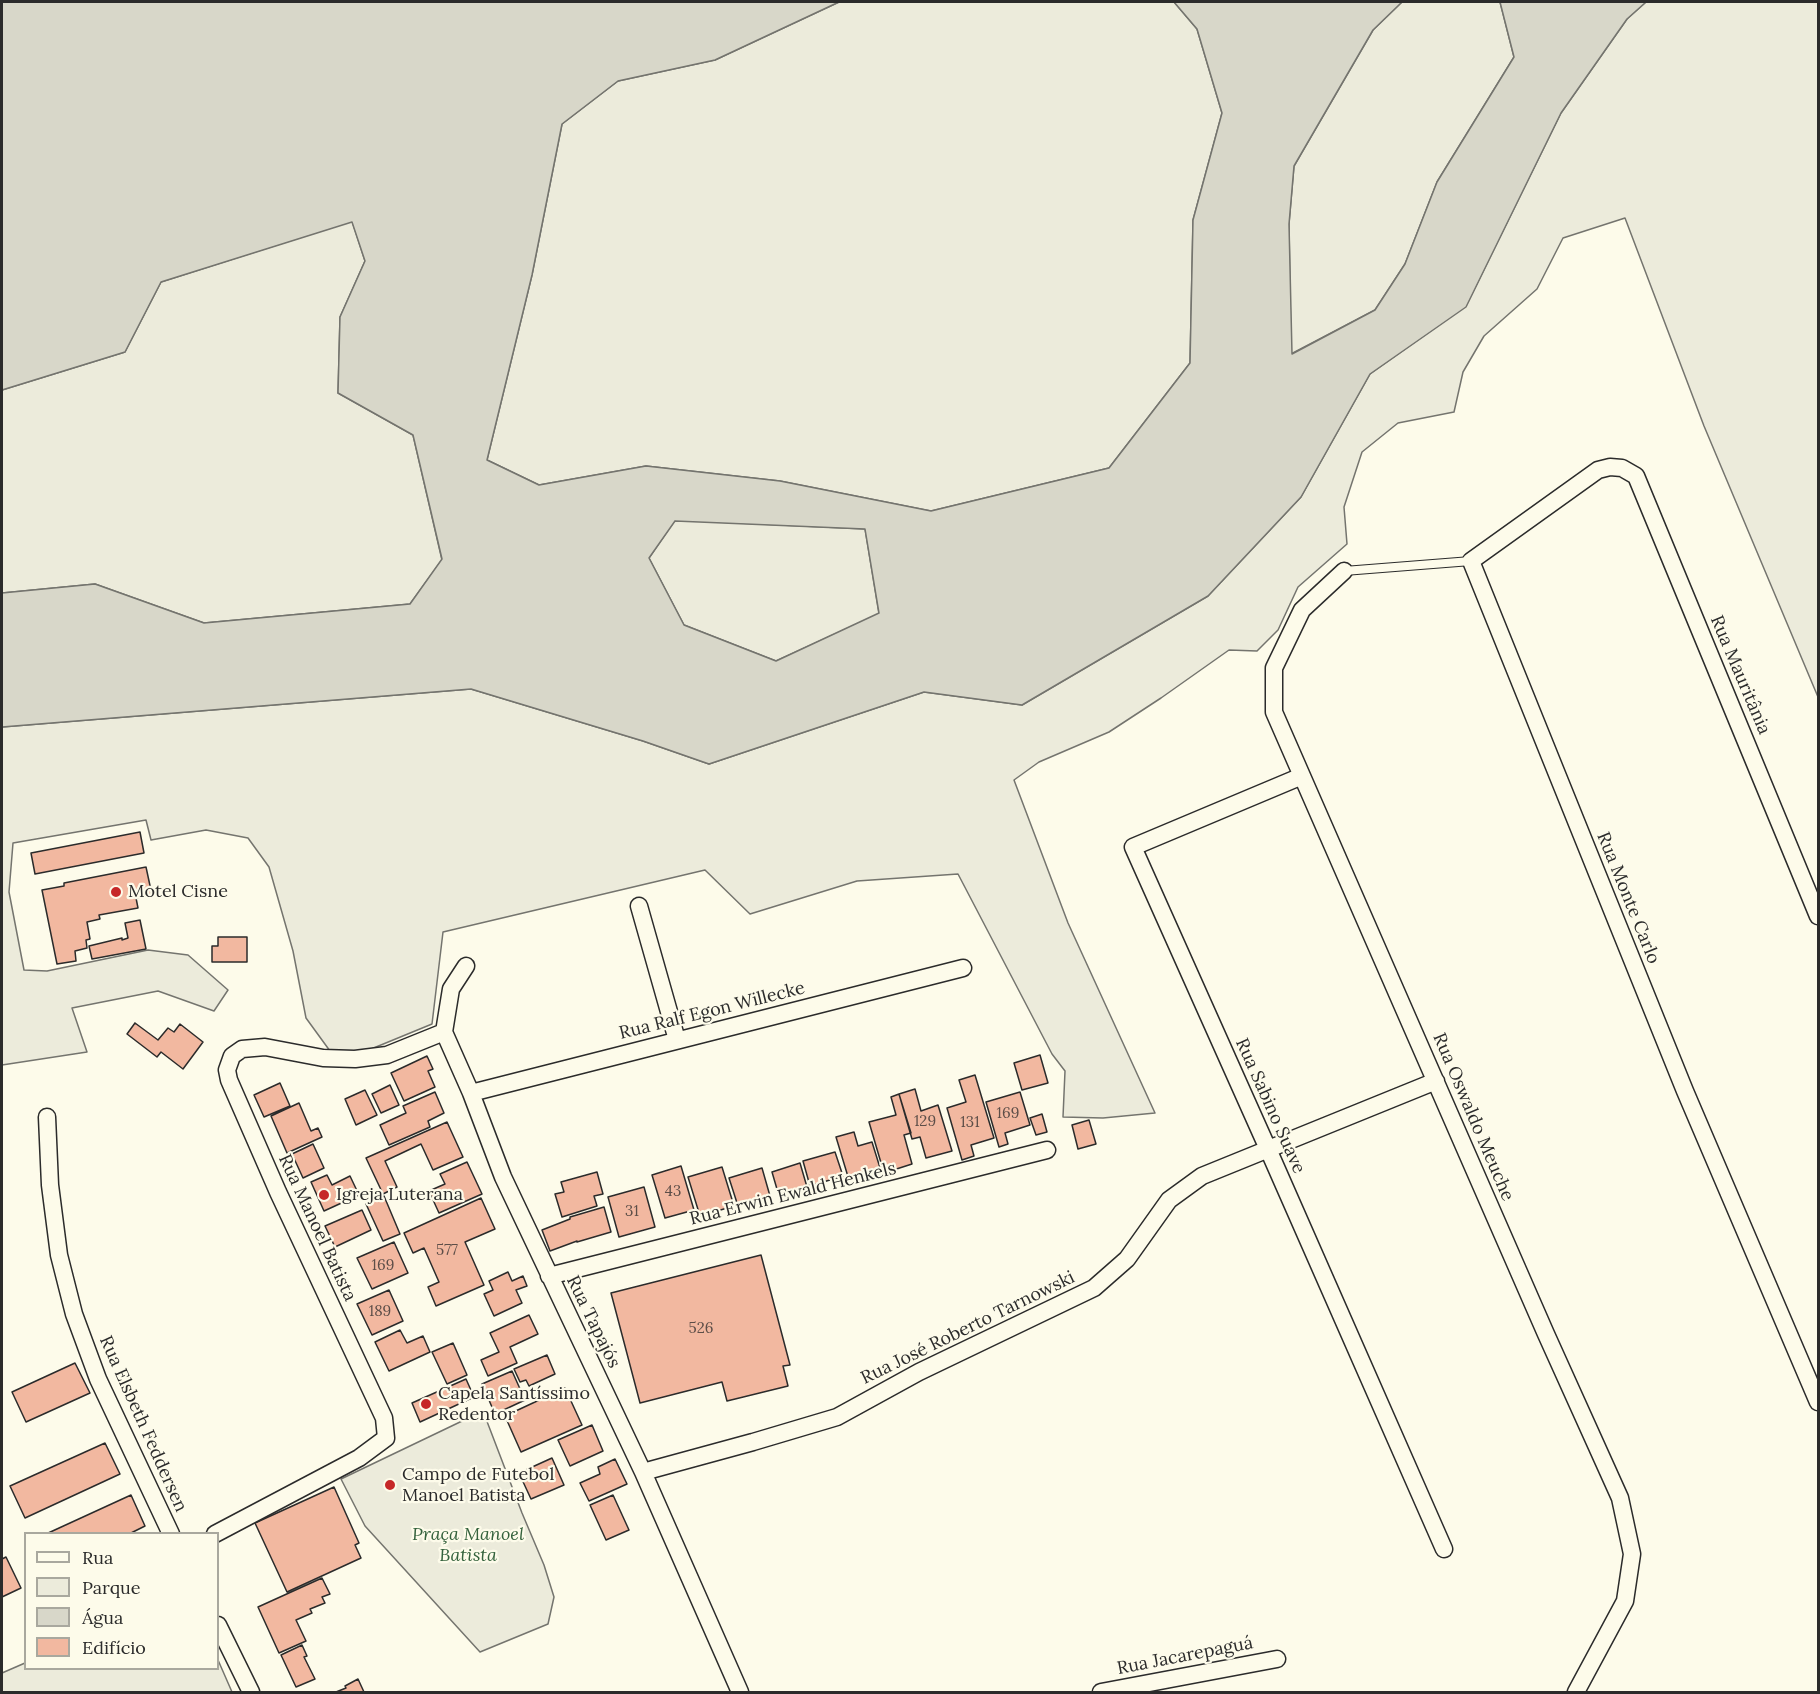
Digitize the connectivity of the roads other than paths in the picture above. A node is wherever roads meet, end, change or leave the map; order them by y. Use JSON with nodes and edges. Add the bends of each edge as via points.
{"nodes":[{"id":1,"x":1471,"y":561,"type":"junction"},
{"id":2,"x":1344,"y":571,"type":"joint"},
{"id":3,"x":1302,"y":776,"type":"junction"},
{"id":4,"x":639,"y":906,"type":"dead end"},
{"id":5,"x":1818,"y":916,"type":"edge"},
{"id":6,"x":466,"y":966,"type":"dead end"},
{"id":7,"x":963,"y":968,"type":"dead end"},
{"id":8,"x":444,"y":1032,"type":"junction"},
{"id":9,"x":677,"y":1040,"type":"junction"},
{"id":10,"x":1436,"y":1081,"type":"junction"},
{"id":11,"x":471,"y":1093,"type":"junction"},
{"id":12,"x":47,"y":1118,"type":"dead end"},
{"id":13,"x":1268,"y":1149,"type":"junction"},
{"id":14,"x":1047,"y":1150,"type":"dead end"},
{"id":15,"x":549,"y":1276,"type":"junction"},
{"id":16,"x":1818,"y":1402,"type":"edge"},
{"id":17,"x":643,"y":1472,"type":"junction"},
{"id":18,"x":171,"y":1532,"type":"edge"},
{"id":19,"x":217,"y":1532,"type":"edge"},
{"id":20,"x":1444,"y":1548,"type":"dead end"},
{"id":21,"x":219,"y":1627,"type":"edge"},
{"id":22,"x":1277,"y":1659,"type":"dead end"},
{"id":23,"x":251,"y":1692,"type":"edge"},
{"id":24,"x":740,"y":1692,"type":"edge"},
{"id":25,"x":1101,"y":1692,"type":"edge"},
{"id":26,"x":1576,"y":1692,"type":"edge"}],
"edges":[{"from":1,"to":2,"type":"lane"},
{"from":1,"to":5,"type":"street","name":"Rua Mauritânia","via":[[1598,470],[1622,468],[1636,476]]},
{"from":1,"to":16,"type":"street","name":"Rua Monte Carlo","via":[[1685,1091]]},
{"from":2,"to":3,"type":"street","name":"Rua Oswaldo Meuche","via":[[1302,610],[1274,668],[1274,712]]},
{"from":3,"to":10,"type":"street","name":"Rua Oswaldo Meuche"},
{"from":3,"to":13,"type":"street","name":"Rua Sabino Suave","via":[[1133,847]]},
{"from":4,"to":9,"type":"street"},
{"from":6,"to":8,"type":"street","via":[[451,989]]},
{"from":7,"to":9,"type":"street","name":"Rua Ralf Egon Willecke"},
{"from":8,"to":11,"type":"street","name":"Rua Tapajós"},
{"from":8,"to":19,"type":"street","name":"Rua Manoel Batista","via":[[387,1055],[355,1059],[323,1058],[265,1047],[242,1049],[232,1056],[227,1070],[229,1080],[384,1418],[386,1438],[359,1458]]},
{"from":9,"to":11,"type":"street","name":"Rua Ralf Egon Willecke"},
{"from":10,"to":13,"type":"street","name":"Rua José Roberto Tarnowski"},
{"from":10,"to":26,"type":"street","name":"Rua Oswaldo Meuche","via":[[1620,1498],[1632,1554],[1625,1601]]},
{"from":11,"to":15,"type":"street","name":"Rua Tapajós","via":[[503,1177]]},
{"from":12,"to":18,"type":"street","name":"Rua Elsbeth Feddersen","via":[[59,1255],[75,1314],[98,1378]]},
{"from":13,"to":17,"type":"street","name":"Rua José Roberto Tarnowski","via":[[1202,1176],[1169,1200],[1127,1258],[1094,1288],[919,1372],[837,1417]]},
{"from":13,"to":20,"type":"street","name":"Rua Sabino Suave"},
{"from":14,"to":15,"type":"street","name":"Rua Erwin Ewald Henkels"},
{"from":15,"to":17,"type":"street","name":"Rua Tapajós"},
{"from":17,"to":24,"type":"street","name":"Rua Tapajós"},
{"from":21,"to":23,"type":"street"},
{"from":22,"to":25,"type":"street","name":"Rua Jacarepaguá"}]}
